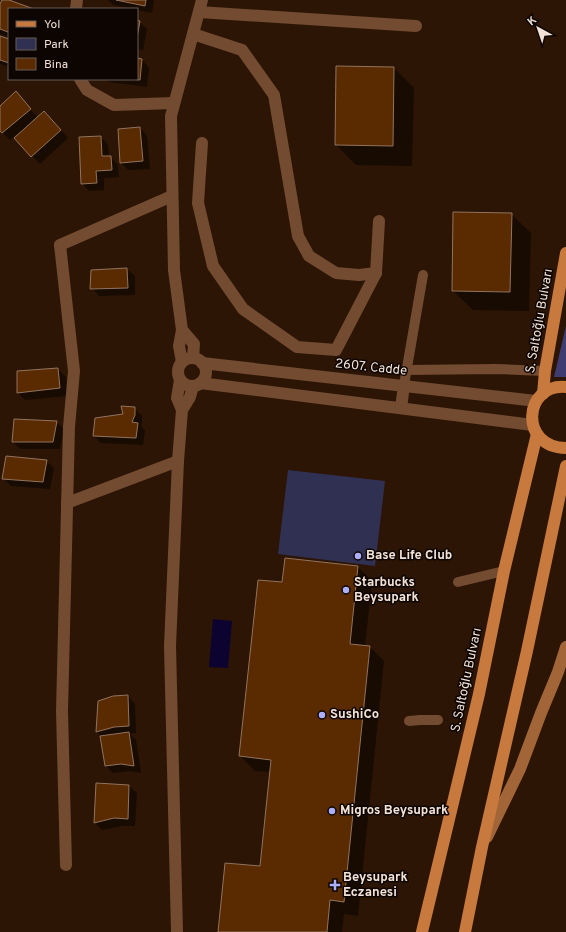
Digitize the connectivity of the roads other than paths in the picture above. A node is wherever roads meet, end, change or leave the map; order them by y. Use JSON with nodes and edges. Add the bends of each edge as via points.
{"nodes":[{"id":1,"x":200,"y":6,"type":"edge"},
{"id":2,"x":416,"y":26,"type":"dead end"},
{"id":3,"x":193,"y":34,"type":"junction"},
{"id":4,"x":81,"y":80,"type":"edge"},
{"id":5,"x":174,"y":103,"type":"junction"},
{"id":6,"x":202,"y":143,"type":"dead end"},
{"id":7,"x":172,"y":196,"type":"junction"},
{"id":8,"x":379,"y":221,"type":"dead end"},
{"id":9,"x":566,"y":253,"type":"edge"},
{"id":10,"x":376,"y":273,"type":"junction"},
{"id":11,"x":423,"y":275,"type":"dead end"},
{"id":12,"x":192,"y":361,"type":"junction"},
{"id":13,"x":406,"y":370,"type":"junction"},
{"id":14,"x":545,"y":372,"type":"junction"},
{"id":15,"x":180,"y":380,"type":"junction"},
{"id":16,"x":197,"y":385,"type":"junction"},
{"id":17,"x":404,"y":386,"type":"junction"},
{"id":18,"x":566,"y":386,"type":"edge"},
{"id":19,"x":540,"y":397,"type":"junction"},
{"id":20,"x":401,"y":408,"type":"junction"},
{"id":21,"x":182,"y":410,"type":"junction"},
{"id":22,"x":535,"y":429,"type":"junction"},
{"id":23,"x":566,"y":448,"type":"edge"},
{"id":24,"x":178,"y":462,"type":"junction"},
{"id":25,"x":566,"y":466,"type":"edge"},
{"id":26,"x":67,"y":503,"type":"junction"},
{"id":27,"x":504,"y":571,"type":"junction"},
{"id":28,"x":458,"y":582,"type":"dead end"},
{"id":29,"x":566,"y":647,"type":"edge"},
{"id":30,"x":438,"y":720,"type":"dead end"},
{"id":31,"x":409,"y":721,"type":"dead end"},
{"id":32,"x":482,"y":847,"type":"junction"},
{"id":33,"x":66,"y":865,"type":"dead end"},
{"id":34,"x":177,"y":932,"type":"edge"},
{"id":35,"x":422,"y":932,"type":"edge"},
{"id":36,"x":465,"y":932,"type":"edge"}],
"edges":[{"from":1,"to":2,"type":"street"},
{"from":1,"to":3,"type":"street"},
{"from":3,"to":5,"type":"street"},
{"from":3,"to":10,"type":"street","via":[[242,50],[274,95],[298,236],[309,256],[336,273]]},
{"from":4,"to":5,"type":"street","via":[[87,90],[114,105]]},
{"from":5,"to":7,"type":"street","via":[[171,116]]},
{"from":6,"to":10,"type":"street","via":[[198,203],[213,266],[243,309],[297,347],[336,350]]},
{"from":7,"to":12,"type":"street","via":[[174,270],[182,330],[194,344]]},
{"from":7,"to":26,"type":"street","via":[[60,245],[74,371],[69,427]]},
{"from":8,"to":10,"type":"street"},
{"from":9,"to":14,"type":"main road","name":"S. Saltoğlu Bulvarı"},
{"from":11,"to":13,"type":"lane"},
{"from":12,"to":15,"type":"street","via":[[180,364],[177,372]]},
{"from":12,"to":16,"type":"street","via":[[205,366],[205,376]]},
{"from":12,"to":17,"type":"street","name":"2607. Cadde"},
{"from":13,"to":14,"type":"lane","via":[[495,369]]},
{"from":13,"to":17,"type":"lane"},
{"from":14,"to":19,"type":"main road","name":"S. Saltoğlu Bulvarı"},
{"from":15,"to":16,"type":"street","via":[[186,385]]},
{"from":15,"to":21,"type":"street","via":[[178,398]]},
{"from":16,"to":20,"type":"street"},
{"from":16,"to":21,"type":"street"},
{"from":17,"to":19,"type":"street","name":"2607. Cadde"},
{"from":17,"to":20,"type":"street"},
{"from":18,"to":19,"type":"main road","name":"S. Saltoğlu Bulvarı","via":[[551,388]]},
{"from":19,"to":22,"type":"main road","name":"S. Saltoğlu Bulvarı","via":[[533,408]]},
{"from":20,"to":22,"type":"street"},
{"from":21,"to":24,"type":"street"},
{"from":22,"to":23,"type":"main road","via":[[543,441],[552,446]]},
{"from":22,"to":27,"type":"main road","name":"S. Saltoğlu Bulvarı"},
{"from":24,"to":26,"type":"street"},
{"from":24,"to":34,"type":"street","via":[[170,646]]},
{"from":25,"to":32,"type":"main road"},
{"from":26,"to":33,"type":"street","via":[[62,711]]},
{"from":27,"to":28,"type":"lane"},
{"from":27,"to":35,"type":"main road","name":"S. Saltoğlu Bulvarı","via":[[479,694]]},
{"from":29,"to":32,"type":"street","via":[[520,769]]},
{"from":30,"to":31,"type":"lane"},
{"from":32,"to":36,"type":"main road"}]}
